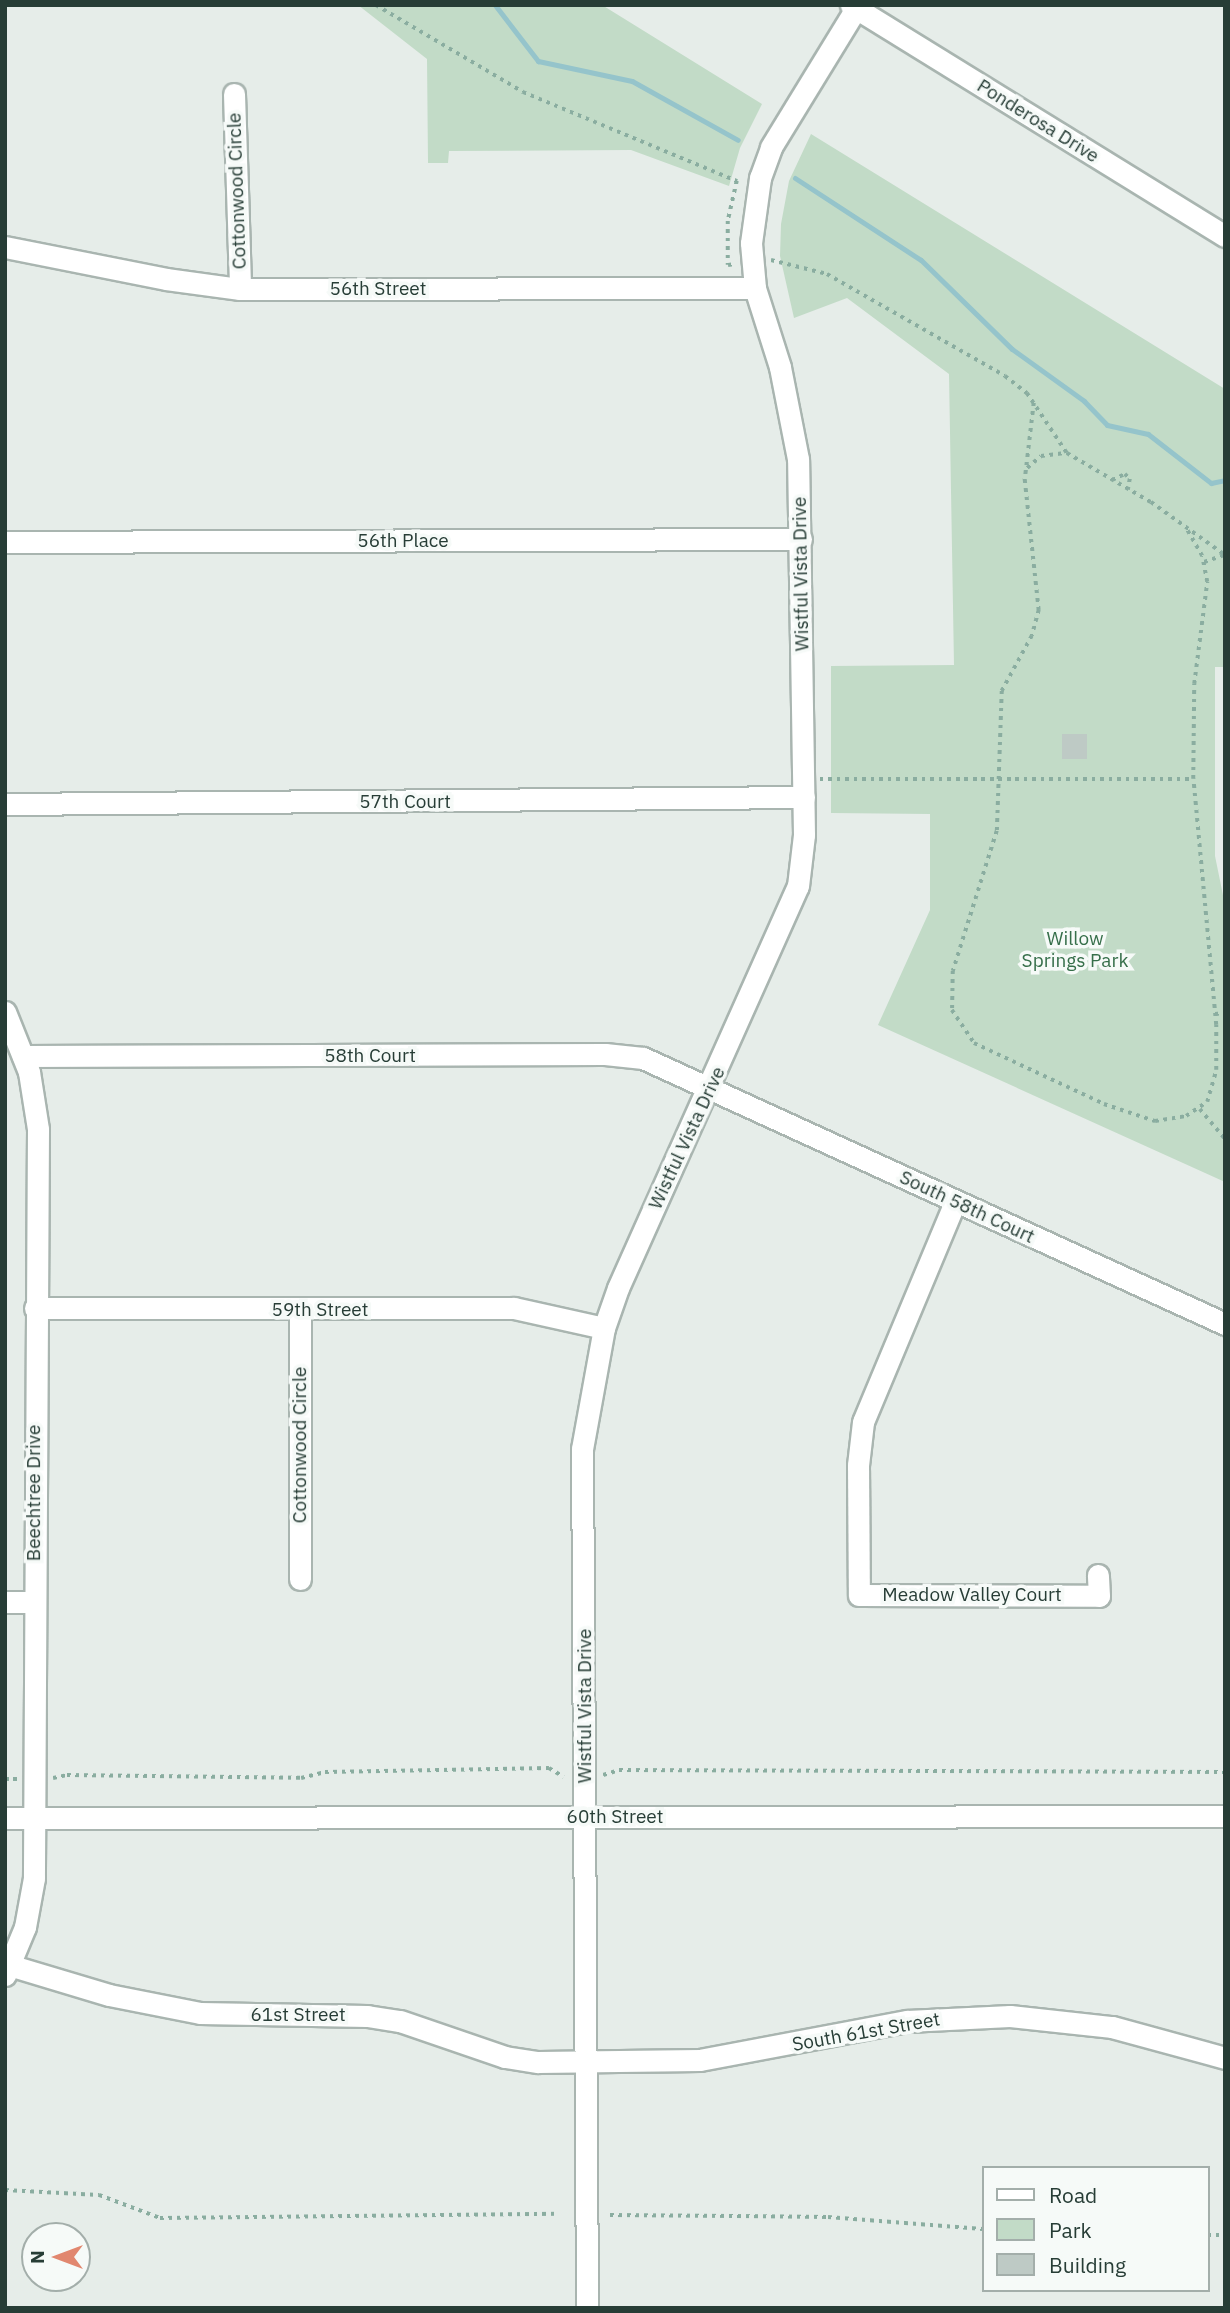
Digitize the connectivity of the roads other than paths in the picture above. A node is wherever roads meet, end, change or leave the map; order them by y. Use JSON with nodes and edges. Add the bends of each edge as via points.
{"nodes":[{"id":1,"x":855,"y":6,"type":"edge"},
{"id":2,"x":234,"y":94,"type":"dead end"},
{"id":3,"x":1225,"y":236,"type":"edge"},
{"id":4,"x":5,"y":247,"type":"edge"},
{"id":5,"x":755,"y":288,"type":"junction"},
{"id":6,"x":240,"y":289,"type":"junction"},
{"id":7,"x":801,"y":539,"type":"junction"},
{"id":8,"x":5,"y":542,"type":"edge"},
{"id":9,"x":804,"y":788,"type":"junction"},
{"id":10,"x":5,"y":804,"type":"edge"},
{"id":11,"x":5,"y":1012,"type":"edge"},
{"id":12,"x":23,"y":1056,"type":"junction"},
{"id":13,"x":710,"y":1087,"type":"junction"},
{"id":14,"x":955,"y":1202,"type":"junction"},
{"id":15,"x":35,"y":1308,"type":"junction"},
{"id":16,"x":300,"y":1311,"type":"junction"},
{"id":17,"x":1225,"y":1324,"type":"edge"},
{"id":18,"x":604,"y":1328,"type":"junction"},
{"id":19,"x":1098,"y":1575,"type":"dead end"},
{"id":20,"x":300,"y":1579,"type":"dead end"},
{"id":21,"x":5,"y":1602,"type":"edge"},
{"id":22,"x":34,"y":1602,"type":"junction"},
{"id":23,"x":1225,"y":1816,"type":"edge"},
{"id":24,"x":586,"y":1817,"type":"junction"},
{"id":25,"x":5,"y":1818,"type":"edge"},
{"id":26,"x":35,"y":1818,"type":"junction"},
{"id":27,"x":7,"y":1970,"type":"edge"},
{"id":28,"x":1225,"y":2058,"type":"edge"},
{"id":29,"x":586,"y":2063,"type":"junction"},
{"id":30,"x":587,"y":2308,"type":"edge"}],
"edges":[{"from":1,"to":3,"type":"street","name":"Ponderosa Drive"},
{"from":1,"to":5,"type":"street","name":"Wistful Vista Drive","via":[[786,119],[760,178],[751,243]]},
{"from":2,"to":6,"type":"street","name":"Cottonwood Circle"},
{"from":4,"to":6,"type":"street","name":"56th Street"},
{"from":5,"to":6,"type":"street","name":"56th Street"},
{"from":5,"to":7,"type":"street","name":"Wistful Vista Drive","via":[[791,412]]},
{"from":7,"to":8,"type":"street","name":"56th Place"},
{"from":7,"to":9,"type":"street","name":"Wistful Vista Drive"},
{"from":9,"to":10,"type":"street","name":"57th Court"},
{"from":9,"to":13,"type":"street","name":"Wistful Vista Drive","via":[[798,886]]},
{"from":11,"to":12,"type":"street","name":"Beechtree Drive"},
{"from":12,"to":13,"type":"street","name":"58th Court","via":[[618,1054],[667,1067]]},
{"from":12,"to":15,"type":"street","name":"Beechtree Drive","via":[[38,1129]]},
{"from":13,"to":14,"type":"street","name":"South 58th Court"},
{"from":13,"to":18,"type":"street","name":"Wistful Vista Drive"},
{"from":14,"to":17,"type":"street","name":"South 58th Court"},
{"from":14,"to":19,"type":"street","name":"Meadow Valley Court","via":[[863,1422],[858,1465],[859,1595],[1098,1596]]},
{"from":15,"to":16,"type":"street","name":"59th Street"},
{"from":15,"to":22,"type":"street","name":"Beechtree Drive"},
{"from":16,"to":18,"type":"street","name":"59th Street","via":[[524,1309]]},
{"from":16,"to":20,"type":"street","name":"Cottonwood Circle"},
{"from":18,"to":24,"type":"street","name":"Wistful Vista Drive","via":[[582,1449]]},
{"from":21,"to":22,"type":"street"},
{"from":22,"to":26,"type":"street","name":"Beechtree Drive"},
{"from":23,"to":24,"type":"street","name":"60th Street"},
{"from":24,"to":26,"type":"street","name":"60th Street"},
{"from":24,"to":29,"type":"street","name":"Wistful Vista Drive"},
{"from":25,"to":26,"type":"street","name":"60th Street"},
{"from":26,"to":27,"type":"street","name":"Beechtree Drive","via":[[34,1878],[25,1927]]},
{"from":27,"to":29,"type":"street","name":"61st Street","via":[[154,2006],[246,2015],[367,2016],[400,2021],[505,2057]]},
{"from":28,"to":29,"type":"street","name":"South 61st Street","via":[[1112,2027],[1010,2016],[907,2021],[700,2060]]},
{"from":29,"to":30,"type":"street","name":"Wistful Vista Drive"}]}
